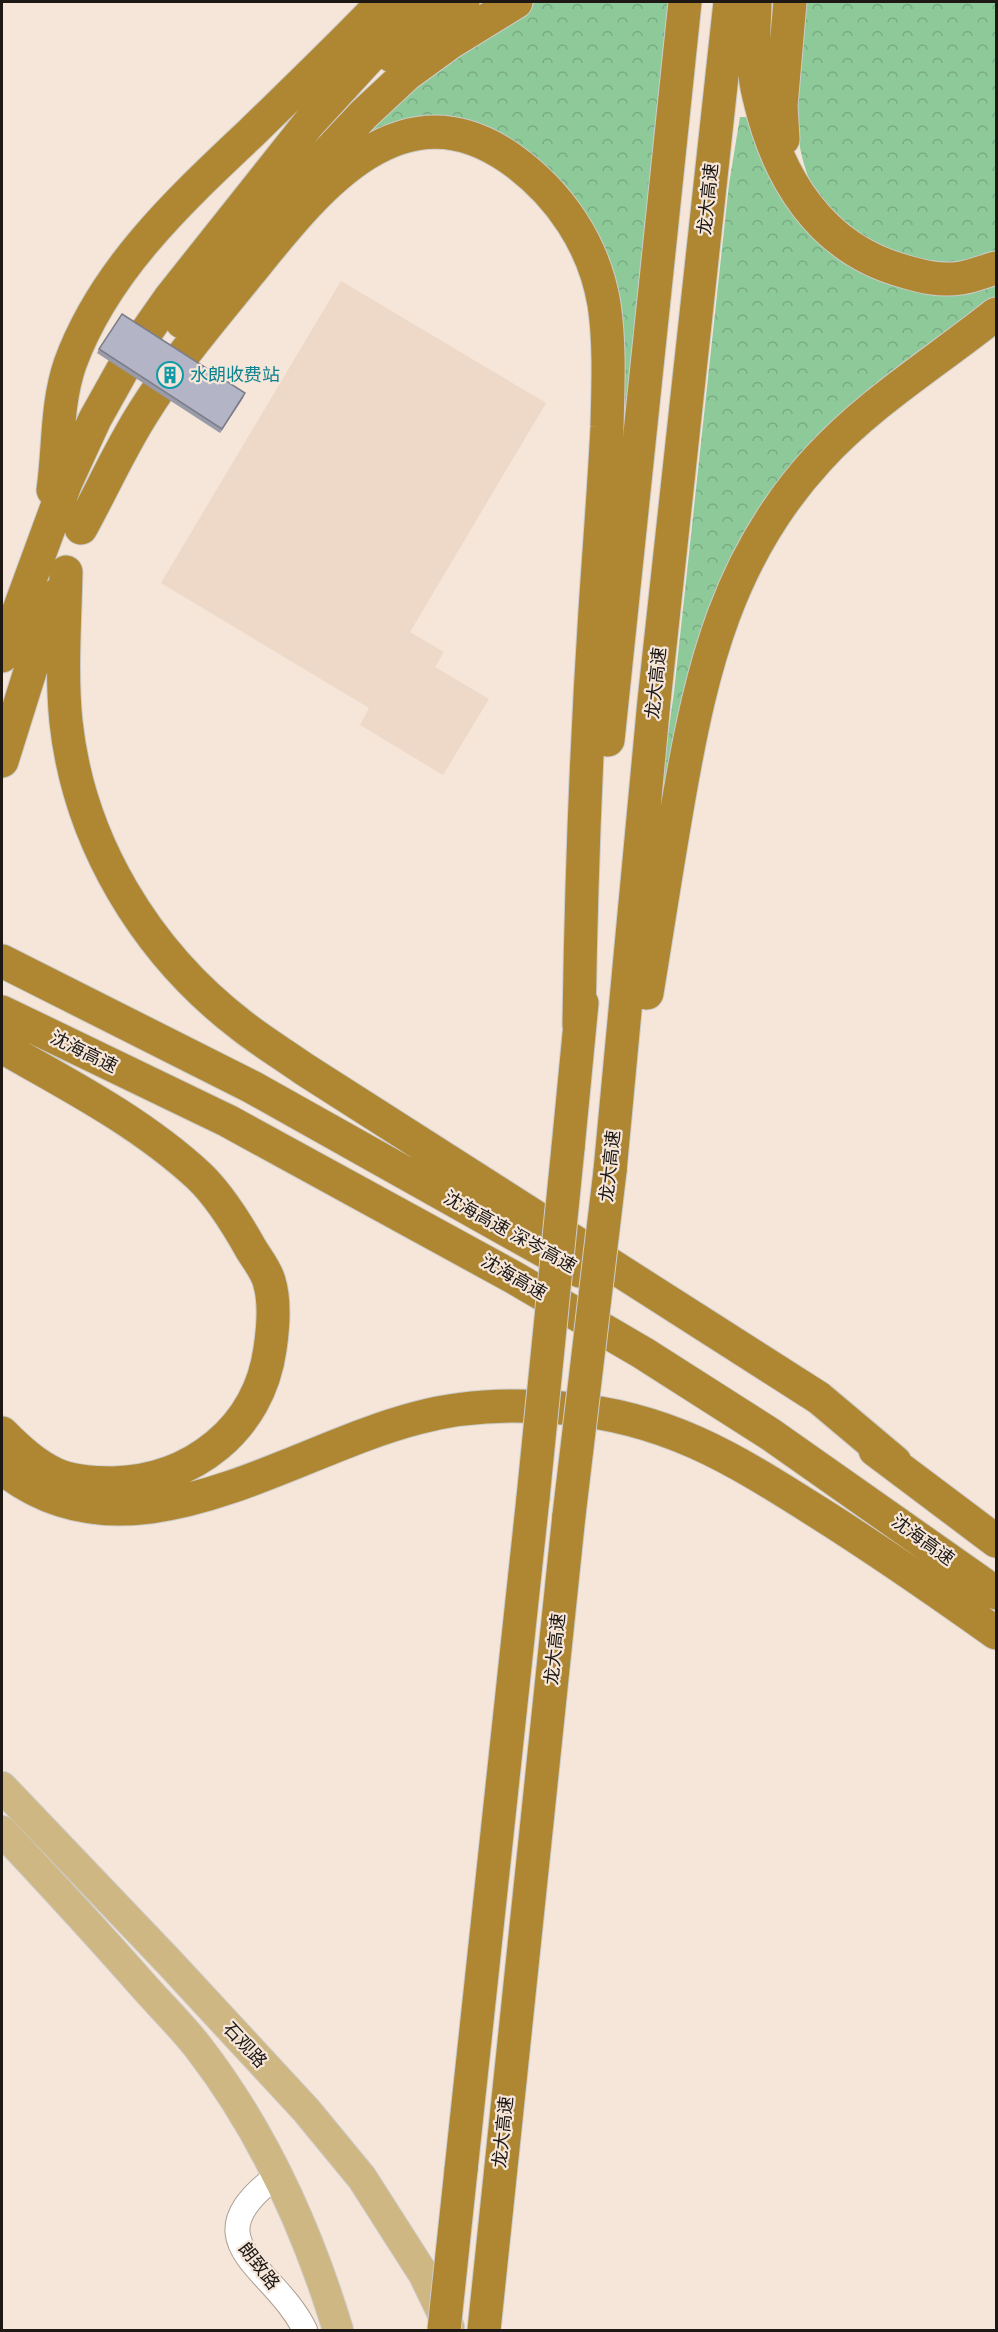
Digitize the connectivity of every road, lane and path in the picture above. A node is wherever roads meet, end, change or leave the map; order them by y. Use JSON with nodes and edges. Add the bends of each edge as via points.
{"nodes":[{"id":1,"x":383,"y":2,"type":"edge"},
{"id":2,"x":420,"y":2,"type":"edge"},
{"id":3,"x":463,"y":2,"type":"edge"},
{"id":4,"x":516,"y":2,"type":"edge"},
{"id":5,"x":685,"y":2,"type":"edge"},
{"id":6,"x":730,"y":2,"type":"edge"},
{"id":7,"x":755,"y":2,"type":"edge"},
{"id":8,"x":790,"y":2,"type":"edge"},
{"id":9,"x":309,"y":123,"type":"junction"},
{"id":10,"x":786,"y":174,"type":"junction"},
{"id":11,"x":996,"y":268,"type":"edge"},
{"id":12,"x":996,"y":314,"type":"edge"},
{"id":13,"x":81,"y":528,"type":"junction"},
{"id":14,"x":48,"y":531,"type":"junction"},
{"id":15,"x":34,"y":567,"type":"junction"},
{"id":16,"x":66,"y":572,"type":"junction"},
{"id":17,"x":2,"y":611,"type":"edge"},
{"id":18,"x":2,"y":656,"type":"edge"},
{"id":19,"x":2,"y":760,"type":"edge"},
{"id":20,"x":2,"y":961,"type":"edge"},
{"id":21,"x":2,"y":1012,"type":"edge"},
{"id":22,"x":579,"y":1025,"type":"junction"},
{"id":23,"x":2,"y":1047,"type":"edge"},
{"id":24,"x":610,"y":1172,"type":"junction"},
{"id":25,"x":2,"y":1433,"type":"edge"},
{"id":26,"x":895,"y":1462,"type":"junction"},
{"id":27,"x":2,"y":1468,"type":"edge"},
{"id":28,"x":996,"y":1541,"type":"edge"},
{"id":29,"x":996,"y":1593,"type":"edge"},
{"id":30,"x":996,"y":1633,"type":"edge"},
{"id":31,"x":2,"y":1787,"type":"edge"},
{"id":32,"x":2,"y":1831,"type":"edge"},
{"id":33,"x":278,"y":2175,"type":"junction"},
{"id":34,"x":305,"y":2331,"type":"edge"},
{"id":35,"x":338,"y":2331,"type":"edge"},
{"id":36,"x":444,"y":2331,"type":"edge"},
{"id":37,"x":451,"y":2331,"type":"edge"},
{"id":38,"x":484,"y":2331,"type":"edge"}],
"edges":[{"from":1,"to":14,"type":"highway","via":[[167,214],[110,286],[86,326],[60,402]]},
{"from":2,"to":9,"type":"highway"},
{"from":3,"to":9,"type":"highway"},
{"from":4,"to":13,"type":"highway","via":[[407,74],[234,252],[169,340],[112,436]]},
{"from":5,"to":22,"type":"highway","name":"龙大高速"},
{"from":6,"to":24,"type":"highway","name":"龙大高速","via":[[653,712]]},
{"from":7,"to":10,"type":"highway","via":[[753,49],[759,97]]},
{"from":8,"to":10,"type":"highway","via":[[781,106]]},
{"from":9,"to":14,"type":"highway","via":[[170,298],[133,351],[95,419]]},
{"from":10,"to":11,"type":"highway","via":[[812,214],[840,243],[887,267],[931,279],[963,278]]},
{"from":12,"to":24,"type":"highway","via":[[882,400],[818,459],[760,535],[739,574],[718,626],[698,695],[644,1014]]},
{"from":13,"to":16,"type":"highway"},
{"from":13,"to":22,"type":"highway","via":[[127,440],[168,375],[292,221],[345,166],[401,138],[440,132],[495,148],[540,183],[567,213],[592,258],[603,299],[608,343],[606,450],[582,822]]},
{"from":14,"to":15,"type":"highway"},
{"from":15,"to":17,"type":"highway"},
{"from":15,"to":18,"type":"highway"},
{"from":16,"to":19,"type":"highway"},
{"from":16,"to":26,"type":"highway","via":[[66,722],[77,785],[91,828],[118,884],[150,934],[191,980],[240,1024],[304,1069],[819,1398]]},
{"from":20,"to":26,"type":"highway","name":"沈海高速 深岑高速","via":[[252,1087],[627,1298]]},
{"from":21,"to":29,"type":"highway","name":"沈海高速","via":[[228,1121],[523,1282],[770,1434]]},
{"from":22,"to":36,"type":"highway","name":"龙大高速","bridge":true},
{"from":23,"to":25,"type":"highway","via":[[123,1120],[200,1177],[236,1222],[269,1281],[273,1331],[267,1370],[254,1400],[226,1437],[201,1460],[170,1474],[134,1482],[94,1483],[56,1474],[23,1454]]},
{"from":24,"to":38,"type":"highway","name":"龙大高速","bridge":true,"via":[[569,1515]]},
{"from":26,"to":28,"type":"highway","name":"沈海高速 深岑高速"},
{"from":27,"to":30,"type":"highway","via":[[38,1493],[66,1503],[94,1510],[136,1510],[215,1492],[366,1433],[418,1417],[476,1406],[563,1408],[638,1420],[702,1443],[755,1472]]},
{"from":31,"to":37,"type":"main road","name":"石观路","via":[[306,2110],[362,2178],[424,2275]]},
{"from":32,"to":33,"type":"main road","name":"石观路","via":[[197,2046]]},
{"from":33,"to":34,"type":"street","name":"朗致路","via":[[243,2208],[235,2233],[242,2249],[289,2304]]},
{"from":33,"to":35,"type":"main road","name":"石观路","via":[[298,2217]]}]}
